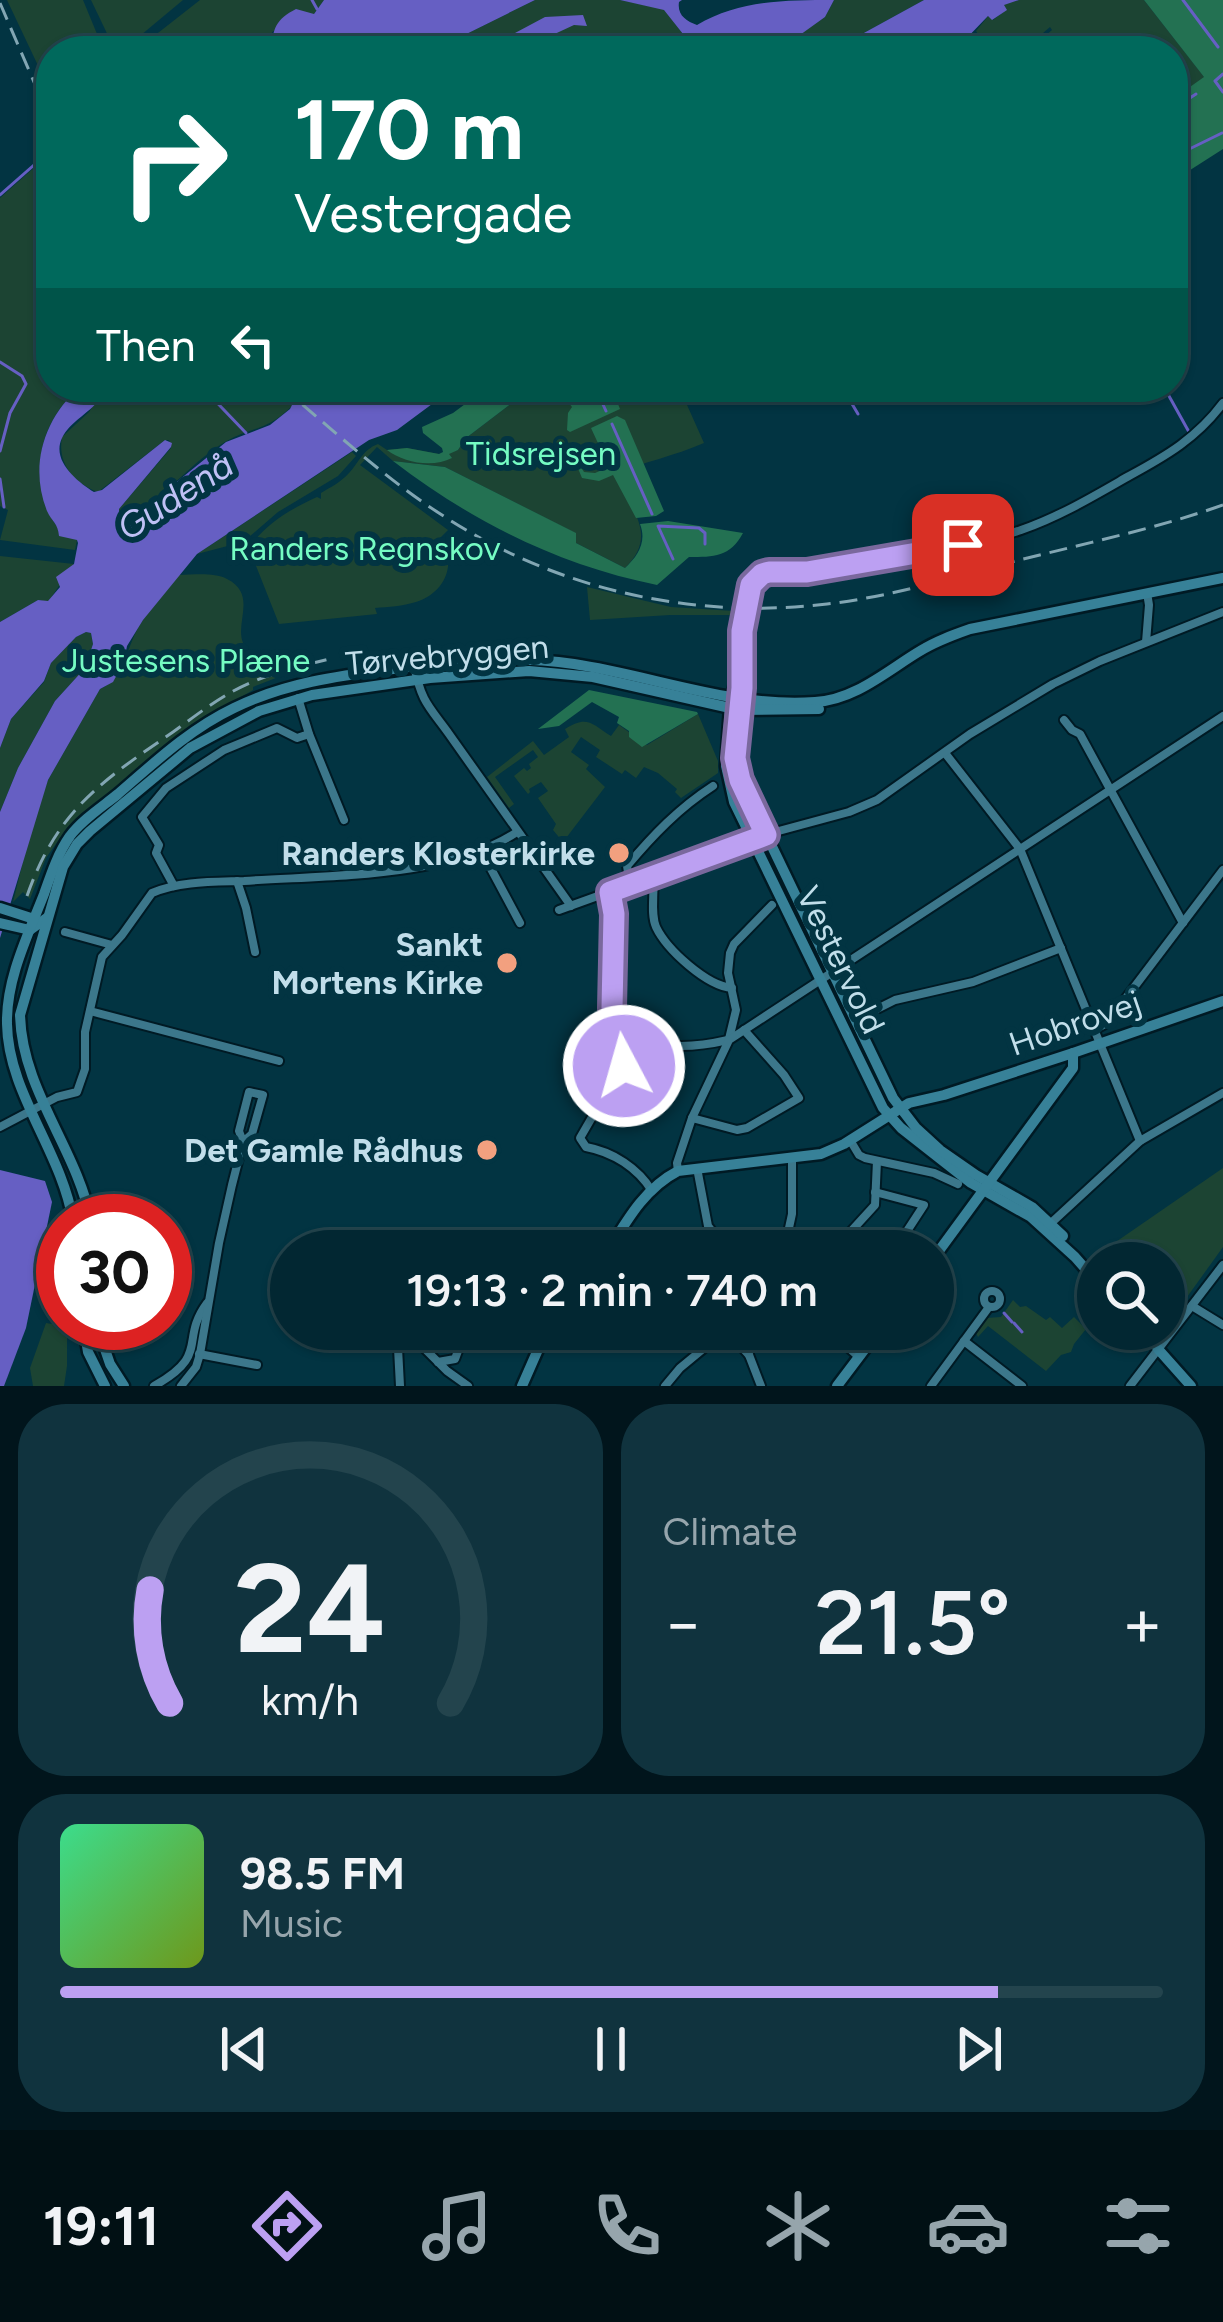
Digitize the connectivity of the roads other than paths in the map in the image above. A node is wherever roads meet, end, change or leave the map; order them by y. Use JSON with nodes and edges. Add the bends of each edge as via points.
{"nodes":[{"id":1,"x":1223,"y":404,"type":"edge"},
{"id":2,"x":1223,"y":581,"type":"edge"},
{"id":3,"x":1147,"y":596,"type":"junction"},
{"id":4,"x":1223,"y":612,"type":"edge"},
{"id":5,"x":1146,"y":642,"type":"junction"},
{"id":6,"x":414,"y":666,"type":"junction"},
{"id":7,"x":417,"y":680,"type":"junction"},
{"id":8,"x":298,"y":698,"type":"junction"},
{"id":9,"x":735,"y":704,"type":"junction"},
{"id":10,"x":1223,"y":716,"type":"edge"},
{"id":11,"x":1064,"y":720,"type":"dead end"},
{"id":12,"x":309,"y":734,"type":"junction"},
{"id":13,"x":945,"y":753,"type":"junction"},
{"id":14,"x":713,"y":786,"type":"dead end"},
{"id":15,"x":1110,"y":791,"type":"junction"},
{"id":16,"x":344,"y":820,"type":"dead end"},
{"id":17,"x":517,"y":832,"type":"junction"},
{"id":18,"x":766,"y":835,"type":"junction"},
{"id":19,"x":752,"y":840,"type":"junction"},
{"id":20,"x":1020,"y":849,"type":"junction"},
{"id":21,"x":482,"y":852,"type":"junction"},
{"id":22,"x":1222,"y":873,"type":"edge"},
{"id":23,"x":653,"y":878,"type":"junction"},
{"id":24,"x":237,"y":881,"type":"junction"},
{"id":25,"x":630,"y":885,"type":"junction"},
{"id":26,"x":174,"y":886,"type":"junction"},
{"id":27,"x":610,"y":892,"type":"junction"},
{"id":28,"x":772,"y":905,"type":"dead end"},
{"id":29,"x":571,"y":906,"type":"junction"},
{"id":30,"x":4,"y":909,"type":"edge"},
{"id":31,"x":559,"y":910,"type":"dead end"},
{"id":32,"x":38,"y":923,"type":"junction"},
{"id":33,"x":520,"y":923,"type":"dead end"},
{"id":34,"x":1183,"y":923,"type":"junction"},
{"id":35,"x":3,"y":924,"type":"edge"},
{"id":36,"x":65,"y":932,"type":"dead end"},
{"id":37,"x":113,"y":946,"type":"junction"},
{"id":38,"x":1061,"y":947,"type":"junction"},
{"id":39,"x":255,"y":952,"type":"dead end"},
{"id":40,"x":826,"y":976,"type":"junction"},
{"id":41,"x":732,"y":988,"type":"junction"},
{"id":42,"x":1222,"y":1003,"type":"edge"},
{"id":43,"x":90,"y":1011,"type":"junction"},
{"id":44,"x":854,"y":1020,"type":"junction"},
{"id":45,"x":1096,"y":1029,"type":"junction"},
{"id":46,"x":744,"y":1030,"type":"junction"},
{"id":47,"x":642,"y":1040,"type":"junction"},
{"id":48,"x":729,"y":1040,"type":"junction"},
{"id":49,"x":1102,"y":1043,"type":"junction"},
{"id":50,"x":1073,"y":1053,"type":"junction"},
{"id":51,"x":279,"y":1060,"type":"dead end"},
{"id":52,"x":1223,"y":1093,"type":"edge"},
{"id":53,"x":38,"y":1107,"type":"junction"},
{"id":54,"x":898,"y":1113,"type":"junction"},
{"id":55,"x":692,"y":1118,"type":"junction"},
{"id":56,"x":0,"y":1127,"type":"edge"},
{"id":57,"x":850,"y":1140,"type":"junction"},
{"id":58,"x":1140,"y":1141,"type":"junction"},
{"id":59,"x":243,"y":1142,"type":"junction"},
{"id":60,"x":792,"y":1157,"type":"junction"},
{"id":61,"x":877,"y":1161,"type":"junction"},
{"id":62,"x":697,"y":1168,"type":"junction"},
{"id":63,"x":679,"y":1174,"type":"junction"},
{"id":64,"x":958,"y":1184,"type":"dead end"},
{"id":65,"x":986,"y":1187,"type":"junction"},
{"id":66,"x":652,"y":1191,"type":"junction"},
{"id":67,"x":875,"y":1192,"type":"junction"},
{"id":68,"x":67,"y":1194,"type":"edge"},
{"id":69,"x":84,"y":1194,"type":"edge"},
{"id":70,"x":1050,"y":1224,"type":"junction"},
{"id":71,"x":620,"y":1230,"type":"edge"},
{"id":72,"x":712,"y":1230,"type":"edge"},
{"id":73,"x":789,"y":1230,"type":"edge"},
{"id":74,"x":852,"y":1230,"type":"edge"},
{"id":75,"x":908,"y":1230,"type":"edge"},
{"id":76,"x":954,"y":1230,"type":"edge"},
{"id":77,"x":1077,"y":1252,"type":"edge"},
{"id":78,"x":1077,"y":1260,"type":"edge"},
{"id":79,"x":1223,"y":1265,"type":"edge"},
{"id":80,"x":1192,"y":1306,"type":"junction"},
{"id":81,"x":988,"y":1307,"type":"dead end"},
{"id":82,"x":1185,"y":1315,"type":"edge"},
{"id":83,"x":1223,"y":1325,"type":"edge"},
{"id":84,"x":964,"y":1341,"type":"junction"},
{"id":85,"x":88,"y":1350,"type":"edge"},
{"id":86,"x":105,"y":1350,"type":"edge"},
{"id":87,"x":401,"y":1350,"type":"edge"},
{"id":88,"x":425,"y":1350,"type":"edge"},
{"id":89,"x":458,"y":1350,"type":"edge"},
{"id":90,"x":538,"y":1350,"type":"edge"},
{"id":91,"x":701,"y":1350,"type":"edge"},
{"id":92,"x":745,"y":1350,"type":"edge"},
{"id":93,"x":748,"y":1350,"type":"edge"},
{"id":94,"x":851,"y":1350,"type":"edge"},
{"id":95,"x":864,"y":1350,"type":"edge"},
{"id":96,"x":1157,"y":1350,"type":"edge"},
{"id":97,"x":1160,"y":1350,"type":"edge"},
{"id":98,"x":196,"y":1353,"type":"junction"},
{"id":99,"x":749,"y":1355,"type":"junction"},
{"id":100,"x":859,"y":1357,"type":"junction"},
{"id":101,"x":438,"y":1362,"type":"junction"},
{"id":102,"x":257,"y":1365,"type":"dead end"},
{"id":103,"x":105,"y":1386,"type":"edge"},
{"id":104,"x":124,"y":1386,"type":"edge"},
{"id":105,"x":154,"y":1386,"type":"edge"},
{"id":106,"x":182,"y":1386,"type":"edge"},
{"id":107,"x":400,"y":1386,"type":"edge"},
{"id":108,"x":468,"y":1386,"type":"edge"},
{"id":109,"x":522,"y":1386,"type":"edge"},
{"id":110,"x":665,"y":1386,"type":"edge"},
{"id":111,"x":761,"y":1386,"type":"edge"},
{"id":112,"x":837,"y":1386,"type":"edge"},
{"id":113,"x":931,"y":1386,"type":"edge"},
{"id":114,"x":1022,"y":1386,"type":"edge"},
{"id":115,"x":1130,"y":1386,"type":"edge"},
{"id":116,"x":1191,"y":1386,"type":"edge"}],
"edges":[{"from":1,"to":9,"type":"street","bridge":true,"via":[[1182,446],[1023,530],[756,579]]},
{"from":2,"to":3,"type":"main road"},
{"from":3,"to":5,"type":"street"},
{"from":3,"to":9,"type":"main road","via":[[958,640],[840,704],[800,711]]},
{"from":4,"to":5,"type":"street"},
{"from":5,"to":13,"type":"street","via":[[1022,701]]},
{"from":6,"to":7,"type":"street"},
{"from":6,"to":9,"type":"main road","name":"Tørvebryggen","via":[[571,664]]},
{"from":6,"to":32,"type":"main road","name":"Tørvebryggen","via":[[294,684],[199,728],[72,834]]},
{"from":7,"to":8,"type":"main road","name":"Tørvebryggen"},
{"from":7,"to":9,"type":"main road","name":"Tørvebryggen","via":[[568,673]]},
{"from":7,"to":17,"type":"street","via":[[421,698]]},
{"from":8,"to":12,"type":"street"},
{"from":8,"to":32,"type":"main road","name":"Tørvebryggen","via":[[206,737],[90,831]]},
{"from":9,"to":18,"type":"main road","name":"Vestervold","via":[[737,770]]},
{"from":9,"to":19,"type":"main road","name":"Vestervold","via":[[728,785]]},
{"from":10,"to":15,"type":"street"},
{"from":11,"to":15,"type":"street"},
{"from":12,"to":16,"type":"street"},
{"from":12,"to":26,"type":"street","via":[[297,738],[277,728],[166,788],[142,817]]},
{"from":13,"to":18,"type":"street","via":[[878,800]]},
{"from":13,"to":20,"type":"street"},
{"from":14,"to":25,"type":"street","via":[[652,836],[627,866]]},
{"from":15,"to":20,"type":"street"},
{"from":15,"to":34,"type":"street"},
{"from":17,"to":21,"type":"street"},
{"from":17,"to":29,"type":"street"},
{"from":18,"to":19,"type":"street"},
{"from":18,"to":40,"type":"main road","name":"Vestervold"},
{"from":19,"to":23,"type":"street"},
{"from":19,"to":40,"type":"main road","name":"Vestervold"},
{"from":20,"to":38,"type":"street"},
{"from":20,"to":40,"type":"street"},
{"from":21,"to":24,"type":"street","via":[[370,873]]},
{"from":21,"to":33,"type":"street"},
{"from":22,"to":34,"type":"street"},
{"from":23,"to":25,"type":"street"},
{"from":23,"to":41,"type":"street","via":[[661,934],[714,985]]},
{"from":24,"to":26,"type":"street"},
{"from":24,"to":39,"type":"street"},
{"from":25,"to":27,"type":"street"},
{"from":26,"to":37,"type":"street","via":[[152,893]]},
{"from":27,"to":29,"type":"street"},
{"from":27,"to":47,"type":"street","via":[[612,1008],[615,1021]]},
{"from":28,"to":41,"type":"street","via":[[730,952]]},
{"from":29,"to":31,"type":"street"},
{"from":30,"to":32,"type":"main road"},
{"from":32,"to":35,"type":"main road"},
{"from":32,"to":53,"type":"main road","via":[[20,1015]]},
{"from":32,"to":53,"type":"main road","via":[[10,988],[7,1029],[16,1074]]},
{"from":34,"to":45,"type":"street"},
{"from":36,"to":37,"type":"street"},
{"from":37,"to":43,"type":"street","via":[[102,957]]},
{"from":38,"to":44,"type":"street"},
{"from":38,"to":45,"type":"street"},
{"from":40,"to":44,"type":"main road","name":"Vestervold"},
{"from":40,"to":46,"type":"street"},
{"from":40,"to":54,"type":"main road","name":"Vestervold"},
{"from":41,"to":48,"type":"street"},
{"from":42,"to":49,"type":"main road","name":"Hobrovej"},
{"from":43,"to":51,"type":"street"},
{"from":43,"to":53,"type":"street","via":[[77,1092]]},
{"from":44,"to":54,"type":"main road","name":"Vestervold"},
{"from":45,"to":49,"type":"street"},
{"from":46,"to":48,"type":"street"},
{"from":46,"to":55,"type":"street","via":[[800,1098],[737,1130]]},
{"from":47,"to":48,"type":"street"},
{"from":47,"to":66,"type":"street","via":[[580,1134],[581,1142],[641,1174]]},
{"from":48,"to":55,"type":"street"},
{"from":49,"to":50,"type":"main road","name":"Hobrovej"},
{"from":49,"to":58,"type":"street"},
{"from":50,"to":54,"type":"main road","name":"Hobrovej"},
{"from":50,"to":65,"type":"main road","via":[[1073,1068]]},
{"from":52,"to":58,"type":"street"},
{"from":53,"to":56,"type":"street"},
{"from":53,"to":68,"type":"main road"},
{"from":53,"to":69,"type":"main road"},
{"from":54,"to":57,"type":"main road","name":"Hobrovej"},
{"from":54,"to":65,"type":"main road","name":"Vestervold"},
{"from":55,"to":63,"type":"street"},
{"from":57,"to":60,"type":"main road","name":"Hobrovej"},
{"from":57,"to":61,"type":"street","via":[[859,1155]]},
{"from":58,"to":70,"type":"street"},
{"from":59,"to":59,"type":"street","via":[[263,1095],[249,1091],[239,1130]]},
{"from":59,"to":98,"type":"street"},
{"from":60,"to":62,"type":"main road","name":"Hobrovej"},
{"from":60,"to":73,"type":"street"},
{"from":61,"to":64,"type":"street"},
{"from":61,"to":67,"type":"street"},
{"from":62,"to":63,"type":"main road","name":"Hobrovej"},
{"from":62,"to":72,"type":"street"},
{"from":63,"to":66,"type":"main road"},
{"from":65,"to":70,"type":"main road","via":[[1025,1202]]},
{"from":65,"to":76,"type":"main road"},
{"from":65,"to":78,"type":"main road"},
{"from":66,"to":71,"type":"main road"},
{"from":67,"to":74,"type":"street","via":[[875,1205]]},
{"from":67,"to":75,"type":"street","via":[[924,1205]]},
{"from":70,"to":77,"type":"main road"},
{"from":79,"to":80,"type":"street"},
{"from":80,"to":82,"type":"street"},
{"from":80,"to":83,"type":"street"},
{"from":81,"to":84,"type":"street"},
{"from":84,"to":113,"type":"street"},
{"from":84,"to":114,"type":"street"},
{"from":85,"to":103,"type":"main road"},
{"from":86,"to":104,"type":"main road"},
{"from":87,"to":107,"type":"street"},
{"from":88,"to":101,"type":"street"},
{"from":89,"to":101,"type":"street","via":[[455,1359]]},
{"from":90,"to":109,"type":"main road"},
{"from":91,"to":110,"type":"street"},
{"from":92,"to":99,"type":"street"},
{"from":93,"to":99,"type":"street"},
{"from":94,"to":100,"type":"street"},
{"from":95,"to":100,"type":"main road"},
{"from":96,"to":115,"type":"street"},
{"from":97,"to":116,"type":"main road"},
{"from":98,"to":102,"type":"street"},
{"from":98,"to":105,"type":"street"},
{"from":98,"to":106,"type":"street"},
{"from":99,"to":111,"type":"street"},
{"from":100,"to":112,"type":"main road"},
{"from":101,"to":108,"type":"street"}]}
